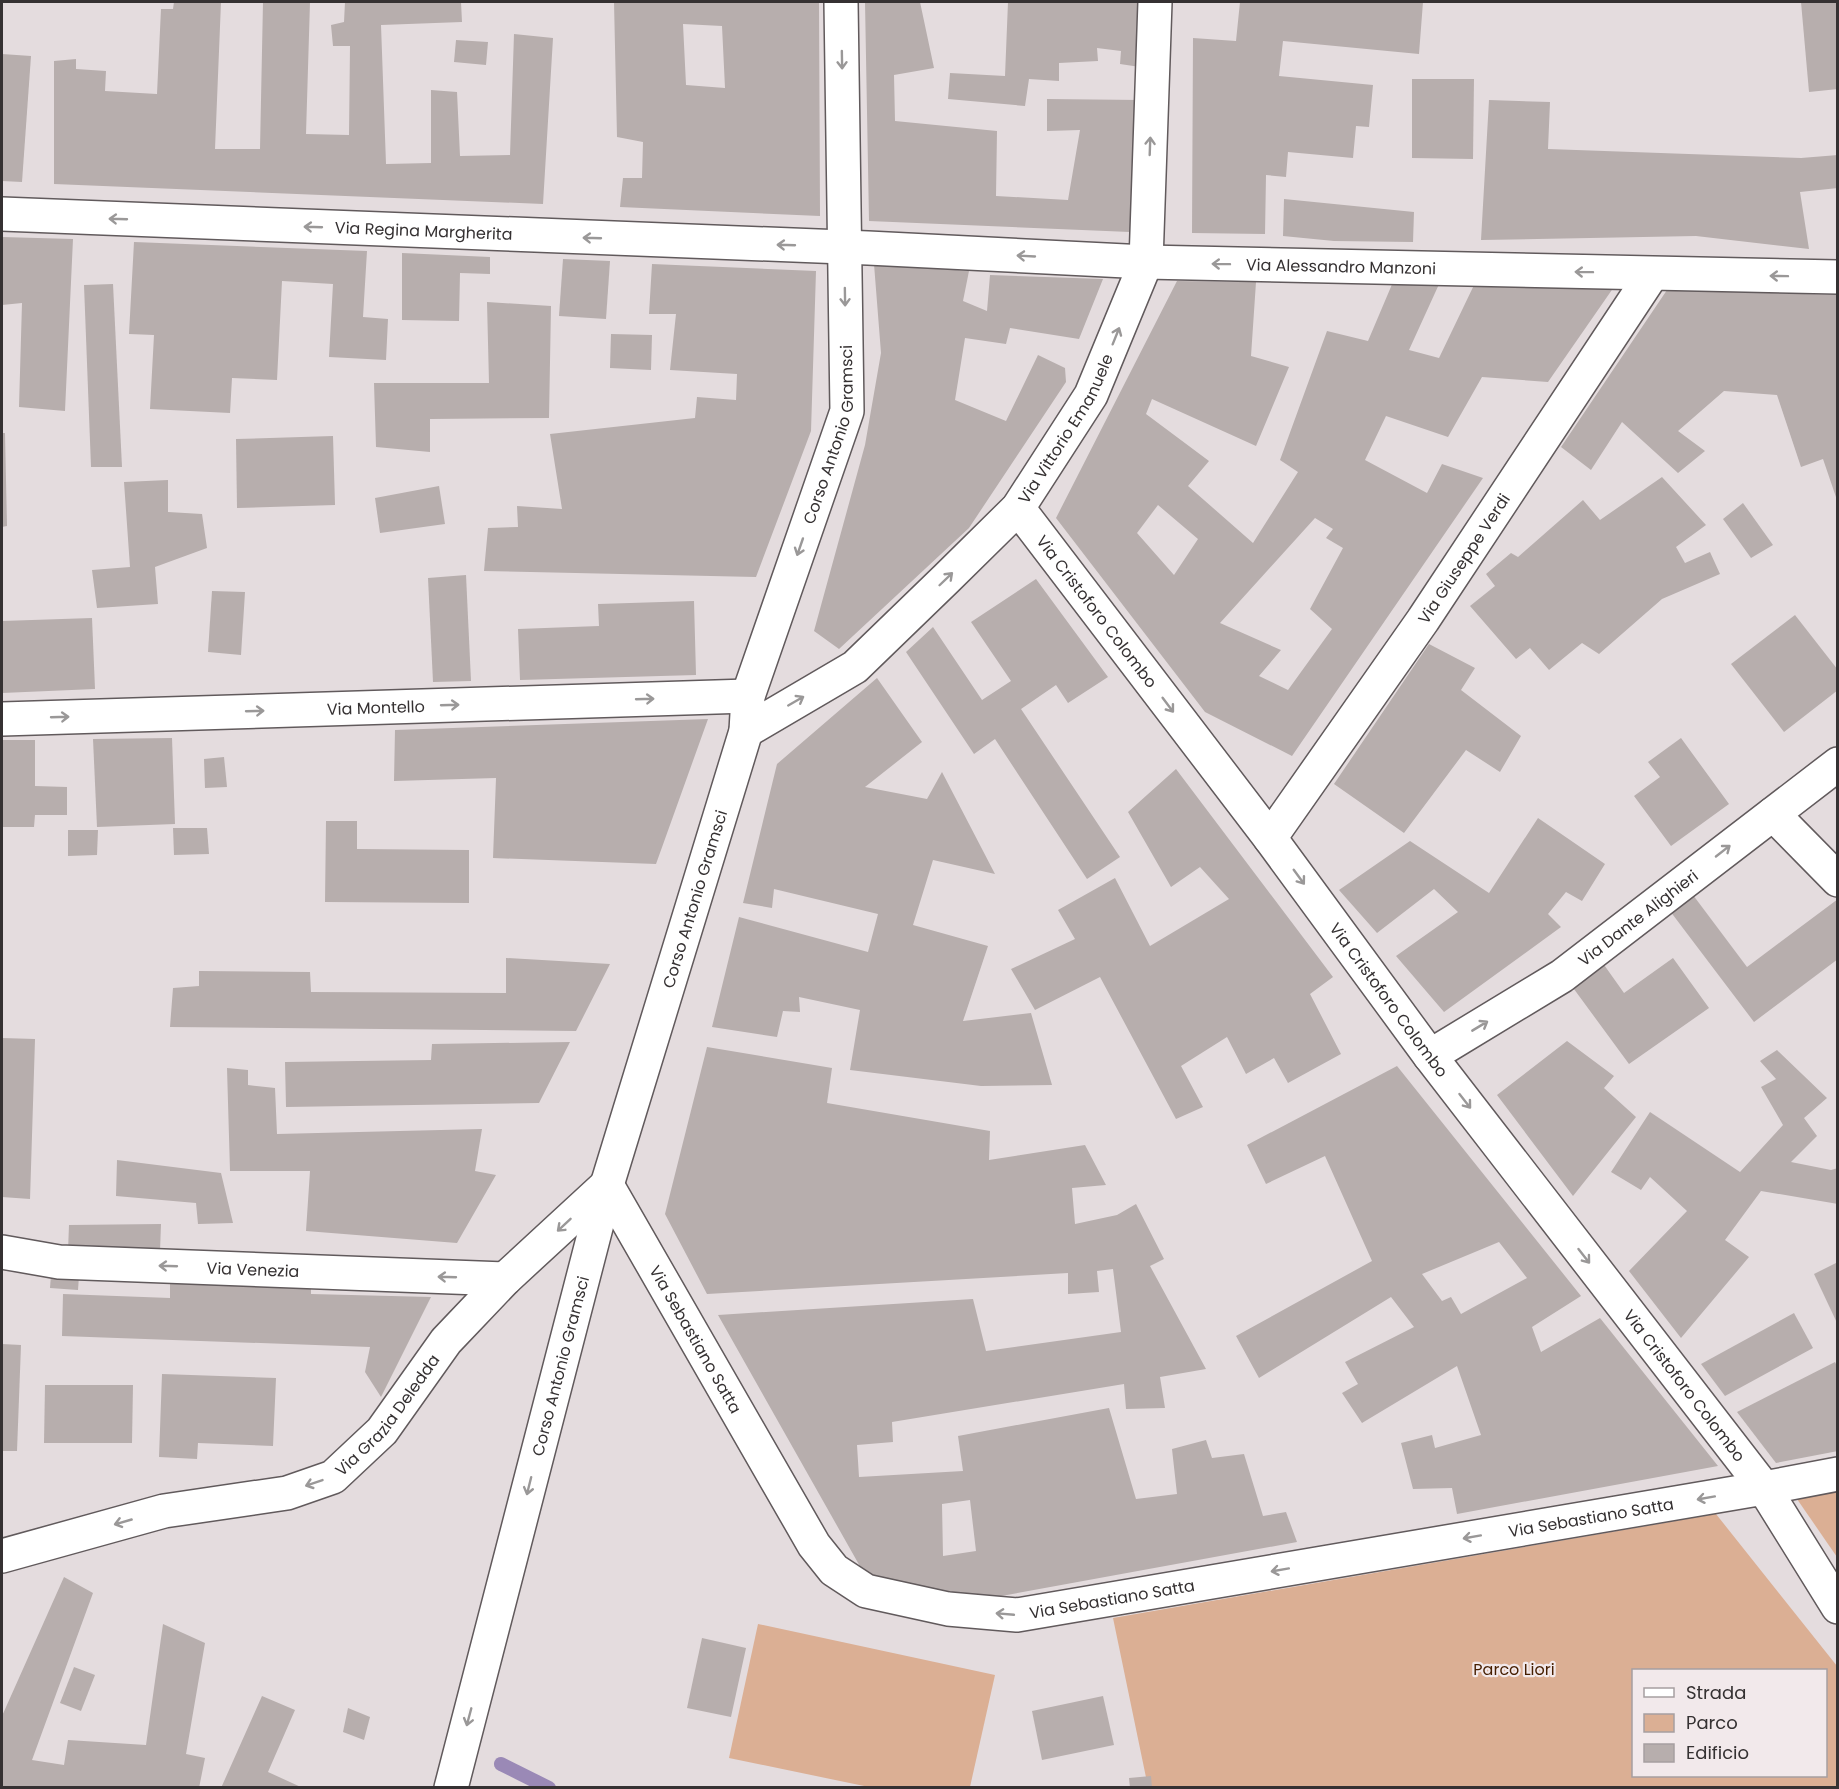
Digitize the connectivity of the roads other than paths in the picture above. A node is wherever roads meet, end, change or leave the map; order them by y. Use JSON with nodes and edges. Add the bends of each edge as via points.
{"nodes":[{"id":1,"x":841,"y":2,"type":"edge"},
{"id":2,"x":1155,"y":2,"type":"edge"},
{"id":3,"x":2,"y":214,"type":"edge"},
{"id":4,"x":845,"y":248,"type":"junction"},
{"id":5,"x":1146,"y":262,"type":"junction"},
{"id":6,"x":1652,"y":274,"type":"junction"},
{"id":7,"x":1838,"y":277,"type":"edge"},
{"id":8,"x":1018,"y":508,"type":"junction"},
{"id":9,"x":748,"y":696,"type":"junction"},
{"id":10,"x":2,"y":719,"type":"edge"},
{"id":11,"x":746,"y":731,"type":"junction"},
{"id":12,"x":1838,"y":764,"type":"edge"},
{"id":13,"x":1773,"y":814,"type":"junction"},
{"id":14,"x":1269,"y":838,"type":"junction"},
{"id":15,"x":1838,"y":880,"type":"edge"},
{"id":16,"x":1430,"y":1056,"type":"junction"},
{"id":17,"x":607,"y":1185,"type":"junction"},
{"id":18,"x":2,"y":1252,"type":"edge"},
{"id":19,"x":505,"y":1279,"type":"junction"},
{"id":20,"x":1838,"y":1474,"type":"edge"},
{"id":21,"x":1764,"y":1488,"type":"junction"},
{"id":22,"x":2,"y":1556,"type":"edge"},
{"id":23,"x":1838,"y":1607,"type":"edge"},
{"id":24,"x":451,"y":1788,"type":"edge"}],
"edges":[{"from":1,"to":4,"type":"street","name":"Corso Antonio Gramsci","one_way":true},
{"from":5,"to":2,"type":"street","name":"Via Vittorio Emanuele","one_way":true},
{"from":4,"to":3,"type":"street","name":"Via Regina Margherita","one_way":true},
{"from":5,"to":4,"type":"street","name":"Via Alessandro Manzoni","one_way":true},
{"from":4,"to":9,"type":"street","name":"Corso Antonio Gramsci","one_way":true,"via":[[847,411]]},
{"from":6,"to":5,"type":"street","name":"Via Alessandro Manzoni","one_way":true},
{"from":8,"to":5,"type":"street","name":"Via Vittorio Emanuele","one_way":true,"via":[[1091,395]]},
{"from":7,"to":6,"type":"street","name":"Via Alessandro Manzoni","one_way":true},
{"from":6,"to":14,"type":"street","name":"Via Giuseppe Verdi","via":[[1423,620]]},
{"from":11,"to":8,"type":"street","name":"Via Vittorio Emanuele","one_way":true,"via":[[855,667]]},
{"from":8,"to":14,"type":"street","name":"Via Cristoforo Colombo","one_way":true},
{"from":10,"to":9,"type":"street","name":"Via Montello","one_way":true},
{"from":9,"to":11,"type":"street","name":"Corso Antonio Gramsci"},
{"from":11,"to":17,"type":"street","name":"Corso Antonio Gramsci"},
{"from":12,"to":13,"type":"street","name":"Via Dante Alighieri"},
{"from":13,"to":15,"type":"street"},
{"from":16,"to":13,"type":"street","name":"Via Dante Alighieri","one_way":true,"via":[[1562,976]]},
{"from":14,"to":16,"type":"street","name":"Via Cristoforo Colombo","one_way":true},
{"from":16,"to":21,"type":"street","name":"Via Cristoforo Colombo","one_way":true},
{"from":17,"to":19,"type":"street","name":"Via Grazia Deledda","one_way":true},
{"from":21,"to":17,"type":"street","name":"Via Sebastiano Satta","one_way":true,"via":[[1017,1615],[948,1609],[866,1591],[834,1570],[814,1545]]},
{"from":17,"to":24,"type":"street","name":"Corso Antonio Gramsci","one_way":true},
{"from":19,"to":18,"type":"street","name":"Via Venezia","one_way":true,"via":[[59,1262]]},
{"from":19,"to":22,"type":"street","name":"Via Grazia Deledda","one_way":true,"via":[[446,1341],[382,1431],[333,1477],[287,1493],[164,1511]]},
{"from":20,"to":21,"type":"street","name":"Via Sebastiano Satta"},
{"from":21,"to":23,"type":"street","name":"Via Cristoforo Colombo"}]}
